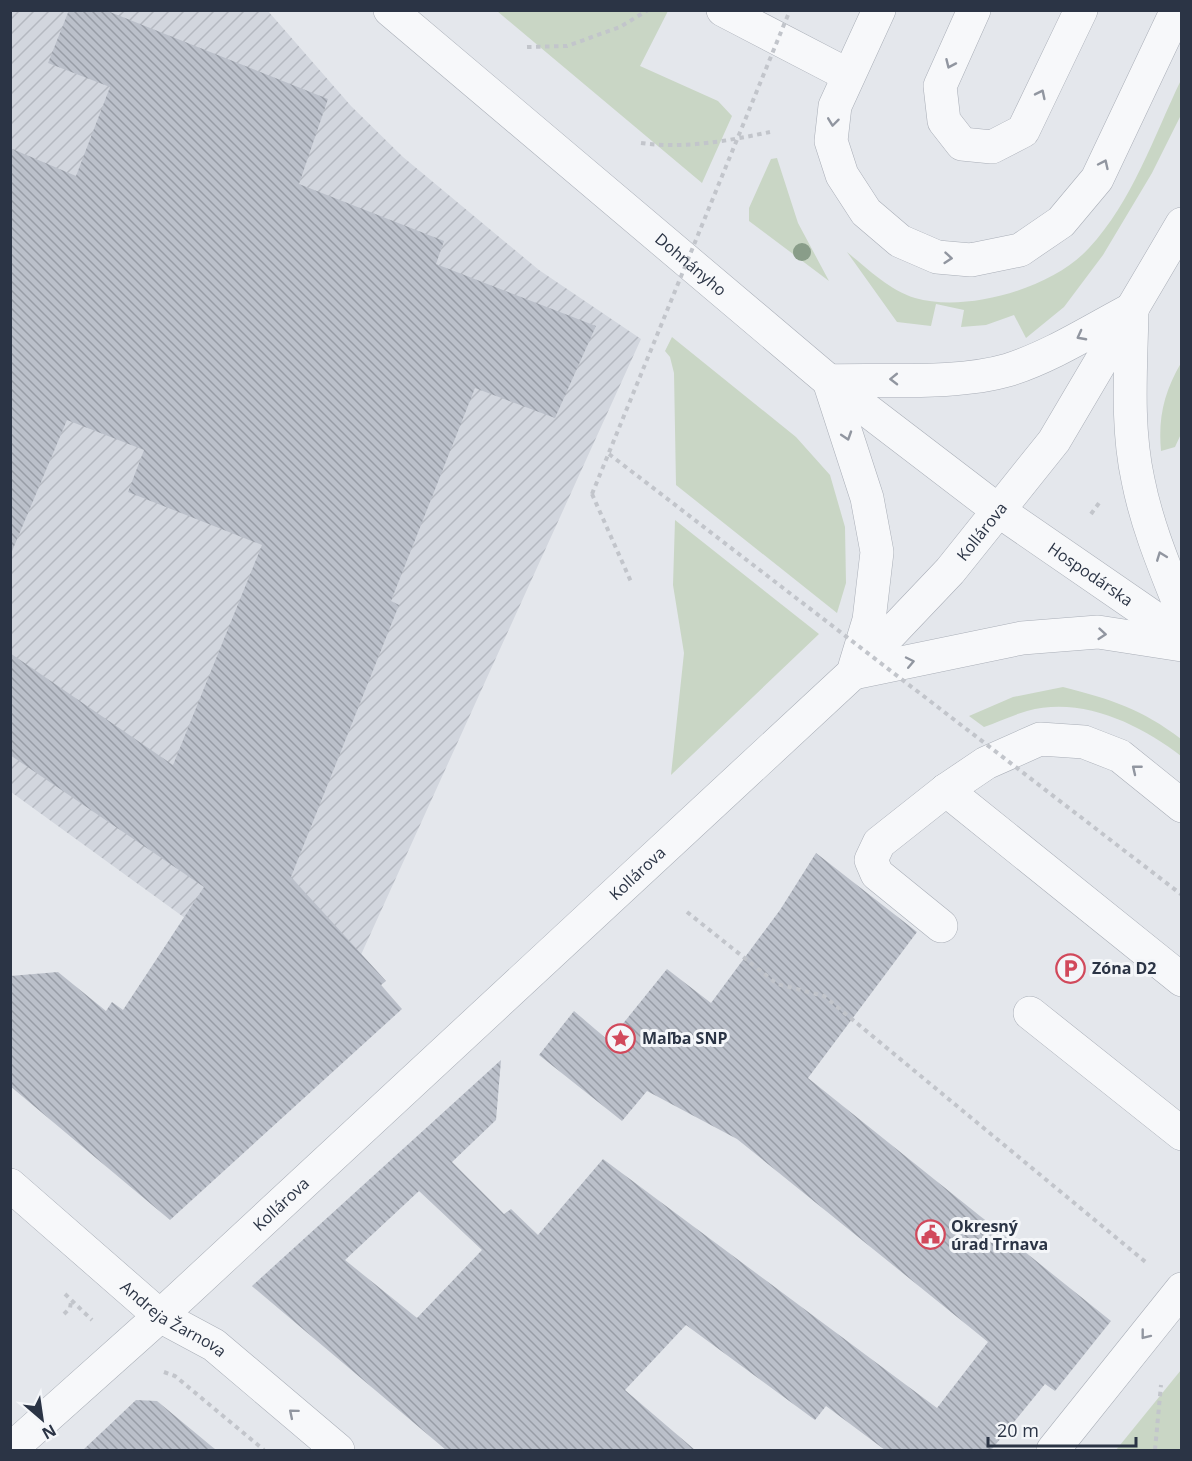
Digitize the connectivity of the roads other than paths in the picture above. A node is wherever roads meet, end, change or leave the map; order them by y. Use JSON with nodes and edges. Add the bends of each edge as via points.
{"nodes":[{"id":1,"x":390,"y":10,"type":"edge"},
{"id":2,"x":723,"y":10,"type":"edge"},
{"id":3,"x":879,"y":10,"type":"edge"},
{"id":4,"x":974,"y":10,"type":"edge"},
{"id":5,"x":1081,"y":10,"type":"edge"},
{"id":6,"x":1177,"y":10,"type":"edge"},
{"id":7,"x":848,"y":75,"type":"junction"},
{"id":8,"x":1182,"y":224,"type":"edge"},
{"id":9,"x":1132,"y":309,"type":"junction"},
{"id":10,"x":829,"y":381,"type":"junction"},
{"id":11,"x":999,"y":511,"type":"junction"},
{"id":12,"x":1182,"y":611,"type":"edge"},
{"id":13,"x":1182,"y":637,"type":"edge"},
{"id":14,"x":1182,"y":645,"type":"edge"},
{"id":15,"x":853,"y":674,"type":"junction"},
{"id":16,"x":946,"y":790,"type":"junction"},
{"id":17,"x":1182,"y":806,"type":"edge"},
{"id":18,"x":941,"y":926,"type":"dead end"},
{"id":19,"x":1182,"y":980,"type":"edge"},
{"id":20,"x":1030,"y":1013,"type":"dead end"},
{"id":21,"x":1182,"y":1134,"type":"edge"},
{"id":22,"x":10,"y":1185,"type":"edge"},
{"id":23,"x":1182,"y":1289,"type":"edge"},
{"id":24,"x":160,"y":1316,"type":"junction"},
{"id":25,"x":10,"y":1450,"type":"edge"},
{"id":26,"x":338,"y":1450,"type":"edge"},
{"id":27,"x":1053,"y":1450,"type":"edge"}],
"edges":[{"from":1,"to":10,"type":"street","name":"Dohnányho"},
{"from":2,"to":7,"type":"street"},
{"from":3,"to":7,"type":"street"},
{"from":4,"to":5,"type":"street","one_way":true,"via":[[940,86],[944,122],[962,144],[992,147],[1023,131]]},
{"from":7,"to":6,"type":"street","one_way":true,"via":[[835,106],[831,141],[842,175],[866,212],[900,241],[937,257],[971,260],[1020,250],[1061,222],[1097,178]]},
{"from":8,"to":9,"type":"street","name":"Kollárova"},
{"from":9,"to":10,"type":"street","one_way":true,"via":[[1037,359],[1006,370],[964,377]]},
{"from":9,"to":11,"type":"street","name":"Kollárova","via":[[1072,413]]},
{"from":12,"to":9,"type":"street","one_way":true,"via":[[1148,522],[1137,478],[1130,421]]},
{"from":10,"to":11,"type":"street","name":"Dohnányho"},
{"from":10,"to":15,"type":"street","one_way":true,"via":[[867,498],[877,552],[869,620]]},
{"from":11,"to":13,"type":"street","name":"Hospodárska"},
{"from":11,"to":15,"type":"street","name":"Kollárova","via":[[950,571]]},
{"from":15,"to":14,"type":"street","one_way":true,"via":[[1022,638],[1098,632]]},
{"from":15,"to":24,"type":"street","name":"Kollárova"},
{"from":17,"to":16,"type":"street","one_way":true,"via":[[1120,756],[1084,742],[1041,739],[986,763]]},
{"from":16,"to":18,"type":"street","via":[[879,843],[872,860],[877,874]]},
{"from":16,"to":19,"type":"street"},
{"from":20,"to":21,"type":"street"},
{"from":22,"to":24,"type":"street","name":"Andreja Žarnova"},
{"from":23,"to":27,"type":"street","one_way":true},
{"from":24,"to":25,"type":"street","name":"Kollárova"},
{"from":26,"to":24,"type":"street","name":"Andreja Žarnova","one_way":true,"via":[[214,1345]]}]}
